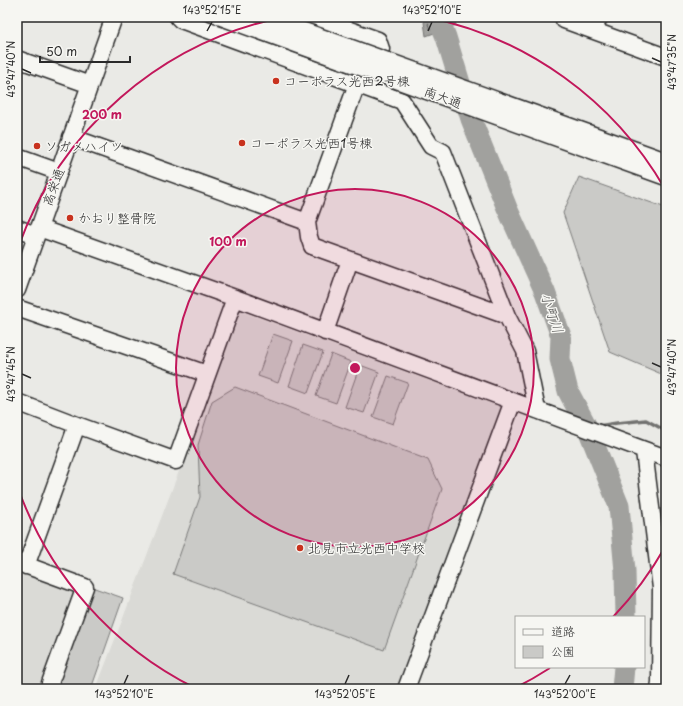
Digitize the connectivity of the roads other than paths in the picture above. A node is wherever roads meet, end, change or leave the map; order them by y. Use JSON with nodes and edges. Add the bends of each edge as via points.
{"nodes":[{"id":1,"x":114,"y":17,"type":"edge"},
{"id":2,"x":178,"y":17,"type":"edge"},
{"id":3,"x":221,"y":17,"type":"edge"},
{"id":4,"x":265,"y":17,"type":"edge"},
{"id":5,"x":313,"y":17,"type":"edge"},
{"id":6,"x":564,"y":20,"type":"dead end"},
{"id":7,"x":596,"y":24,"type":"edge"},
{"id":8,"x":666,"y":56,"type":"edge"},
{"id":9,"x":17,"y":59,"type":"edge"},
{"id":10,"x":90,"y":85,"type":"junction"},
{"id":11,"x":362,"y":86,"type":"junction"},
{"id":12,"x":71,"y":137,"type":"junction"},
{"id":13,"x":17,"y":156,"type":"edge"},
{"id":14,"x":666,"y":161,"type":"edge"},
{"id":15,"x":59,"y":172,"type":"junction"},
{"id":16,"x":666,"y":176,"type":"edge"},
{"id":17,"x":307,"y":222,"type":"junction"},
{"id":18,"x":17,"y":228,"type":"edge"},
{"id":19,"x":38,"y":231,"type":"junction"},
{"id":20,"x":350,"y":260,"type":"junction"},
{"id":21,"x":17,"y":290,"type":"edge"},
{"id":22,"x":235,"y":298,"type":"junction"},
{"id":23,"x":17,"y":308,"type":"edge"},
{"id":24,"x":507,"y":316,"type":"junction"},
{"id":25,"x":325,"y":332,"type":"junction"},
{"id":26,"x":207,"y":374,"type":"junction"},
{"id":27,"x":513,"y":401,"type":"junction"},
{"id":28,"x":17,"y":402,"type":"edge"},
{"id":29,"x":542,"y":412,"type":"junction"},
{"id":30,"x":77,"y":425,"type":"junction"},
{"id":31,"x":638,"y":448,"type":"junction"},
{"id":32,"x":666,"y":458,"type":"edge"},
{"id":33,"x":21,"y":564,"type":"edge"},
{"id":34,"x":53,"y":689,"type":"edge"},
{"id":35,"x":406,"y":689,"type":"edge"},
{"id":36,"x":659,"y":689,"type":"edge"}],
"edges":[{"from":1,"to":10,"type":"street","name":"高栄通"},
{"from":2,"to":11,"type":"street"},
{"from":3,"to":16,"type":"street","name":"南大通","bridge":true},
{"from":4,"to":14,"type":"street","name":"南大通","bridge":true},
{"from":5,"to":11,"type":"street","via":[[378,40],[381,49]]},
{"from":6,"to":7,"type":"street"},
{"from":7,"to":8,"type":"street"},
{"from":9,"to":10,"type":"street"},
{"from":10,"to":12,"type":"street","name":"高栄通"},
{"from":11,"to":17,"type":"street"},
{"from":11,"to":24,"type":"street","via":[[402,101],[431,146],[443,152]]},
{"from":12,"to":15,"type":"street","name":"高栄通"},
{"from":12,"to":17,"type":"street"},
{"from":13,"to":15,"type":"street"},
{"from":15,"to":19,"type":"street","name":"高栄通"},
{"from":17,"to":20,"type":"street","via":[[312,246]]},
{"from":18,"to":19,"type":"street"},
{"from":19,"to":21,"type":"street","name":"高栄通"},
{"from":19,"to":22,"type":"street"},
{"from":20,"to":24,"type":"street"},
{"from":20,"to":25,"type":"street"},
{"from":22,"to":25,"type":"street"},
{"from":22,"to":26,"type":"street"},
{"from":23,"to":26,"type":"street"},
{"from":24,"to":29,"type":"street","via":[[525,351]]},
{"from":25,"to":27,"type":"street"},
{"from":26,"to":30,"type":"street","via":[[176,461]]},
{"from":27,"to":29,"type":"street"},
{"from":27,"to":35,"type":"street"},
{"from":28,"to":30,"type":"street"},
{"from":29,"to":31,"type":"street"},
{"from":30,"to":33,"type":"street"},
{"from":31,"to":32,"type":"street"},
{"from":31,"to":36,"type":"street","via":[[661,588]]},
{"from":33,"to":34,"type":"street","via":[[85,587],[50,683]]}]}
